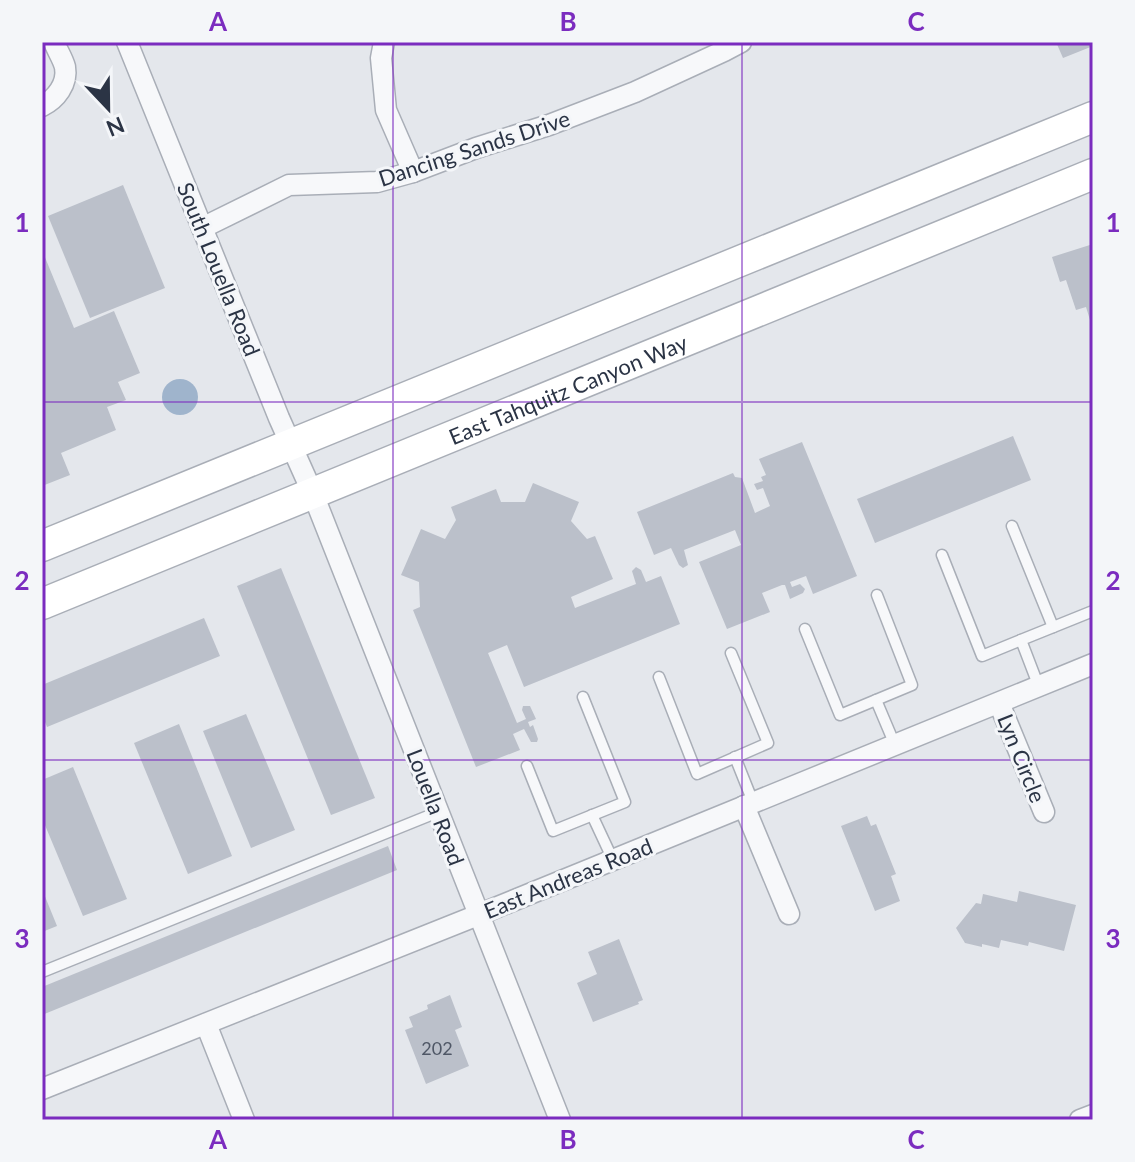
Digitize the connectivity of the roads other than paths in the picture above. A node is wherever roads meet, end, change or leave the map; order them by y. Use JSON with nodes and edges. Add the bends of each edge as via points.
{"nodes":[{"id":1,"x":54,"y":42,"type":"edge"},
{"id":2,"x":127,"y":42,"type":"edge"},
{"id":3,"x":384,"y":42,"type":"edge"},
{"id":4,"x":741,"y":42,"type":"edge"},
{"id":5,"x":42,"y":106,"type":"edge"},
{"id":6,"x":1093,"y":117,"type":"edge"},
{"id":7,"x":413,"y":172,"type":"junction"},
{"id":8,"x":1093,"y":174,"type":"edge"},
{"id":9,"x":202,"y":228,"type":"junction"},
{"id":10,"x":290,"y":444,"type":"junction"},
{"id":11,"x":313,"y":494,"type":"junction"},
{"id":12,"x":1012,"y":526,"type":"dead end"},
{"id":13,"x":42,"y":546,"type":"edge"},
{"id":14,"x":942,"y":555,"type":"dead end"},
{"id":15,"x":877,"y":595,"type":"dead end"},
{"id":16,"x":42,"y":604,"type":"edge"},
{"id":17,"x":1093,"y":611,"type":"edge"},
{"id":18,"x":1053,"y":627,"type":"junction"},
{"id":19,"x":805,"y":629,"type":"dead end"},
{"id":20,"x":1021,"y":640,"type":"junction"},
{"id":21,"x":731,"y":653,"type":"dead end"},
{"id":22,"x":1093,"y":664,"type":"edge"},
{"id":23,"x":659,"y":677,"type":"dead end"},
{"id":24,"x":1039,"y":687,"type":"junction"},
{"id":25,"x":583,"y":697,"type":"dead end"},
{"id":26,"x":876,"y":700,"type":"junction"},
{"id":27,"x":999,"y":703,"type":"junction"},
{"id":28,"x":895,"y":745,"type":"junction"},
{"id":29,"x":735,"y":757,"type":"junction"},
{"id":30,"x":527,"y":766,"type":"dead end"},
{"id":31,"x":749,"y":804,"type":"junction"},
{"id":32,"x":438,"y":812,"type":"junction"},
{"id":33,"x":1044,"y":812,"type":"dead end"},
{"id":34,"x":592,"y":815,"type":"junction"},
{"id":35,"x":613,"y":860,"type":"junction"},
{"id":36,"x":789,"y":914,"type":"dead end"},
{"id":37,"x":478,"y":915,"type":"junction"},
{"id":38,"x":42,"y":972,"type":"edge"},
{"id":39,"x":206,"y":1024,"type":"junction"},
{"id":40,"x":42,"y":1089,"type":"edge"},
{"id":41,"x":1093,"y":1115,"type":"edge"},
{"id":42,"x":244,"y":1120,"type":"edge"},
{"id":43,"x":560,"y":1120,"type":"edge"},
{"id":44,"x":1080,"y":1120,"type":"edge"}],
"edges":[{"from":1,"to":5,"type":"street","via":[[66,69],[62,89]]},
{"from":2,"to":9,"type":"street","name":"South Louella Road"},
{"from":3,"to":7,"type":"street","via":[[386,110]]},
{"from":4,"to":7,"type":"street","name":"Dancing Sands Drive","via":[[635,92]]},
{"from":6,"to":10,"type":"main road"},
{"from":7,"to":9,"type":"street","name":"Dancing Sands Drive","via":[[377,182],[289,185]]},
{"from":8,"to":11,"type":"main road","name":"East Tahquitz Canyon Way"},
{"from":9,"to":10,"type":"street","name":"South Louella Road"},
{"from":10,"to":11,"type":"street","name":"South Louella Road"},
{"from":10,"to":13,"type":"main road"},
{"from":11,"to":16,"type":"main road","name":"East Tahquitz Canyon Way"},
{"from":11,"to":32,"type":"street","name":"Louella Road"},
{"from":12,"to":18,"type":"lane"},
{"from":14,"to":20,"type":"lane","via":[[982,656]]},
{"from":15,"to":26,"type":"lane","via":[[912,685]]},
{"from":17,"to":18,"type":"lane"},
{"from":18,"to":20,"type":"lane"},
{"from":19,"to":26,"type":"lane","via":[[840,715]]},
{"from":20,"to":24,"type":"lane"},
{"from":21,"to":29,"type":"lane","via":[[768,743]]},
{"from":22,"to":24,"type":"street","name":"East Andreas Road"},
{"from":23,"to":29,"type":"lane","via":[[697,774]]},
{"from":24,"to":27,"type":"street","name":"East Andreas Road"},
{"from":25,"to":34,"type":"lane","via":[[625,802]]},
{"from":26,"to":28,"type":"lane"},
{"from":27,"to":28,"type":"street","name":"East Andreas Road"},
{"from":27,"to":33,"type":"street","name":"Lyn Circle"},
{"from":28,"to":31,"type":"street","name":"East Andreas Road"},
{"from":29,"to":31,"type":"lane"},
{"from":30,"to":34,"type":"lane","via":[[553,831]]},
{"from":31,"to":35,"type":"street","name":"East Andreas Road"},
{"from":31,"to":36,"type":"street"},
{"from":32,"to":37,"type":"street","name":"Louella Road"},
{"from":32,"to":38,"type":"lane"},
{"from":34,"to":35,"type":"lane"},
{"from":35,"to":37,"type":"street","name":"East Andreas Road"},
{"from":37,"to":39,"type":"street","name":"East Andreas Road"},
{"from":37,"to":43,"type":"street","name":"Louella Road"},
{"from":39,"to":40,"type":"street","name":"East Andreas Road"},
{"from":39,"to":42,"type":"street"},
{"from":41,"to":44,"type":"street"}]}
